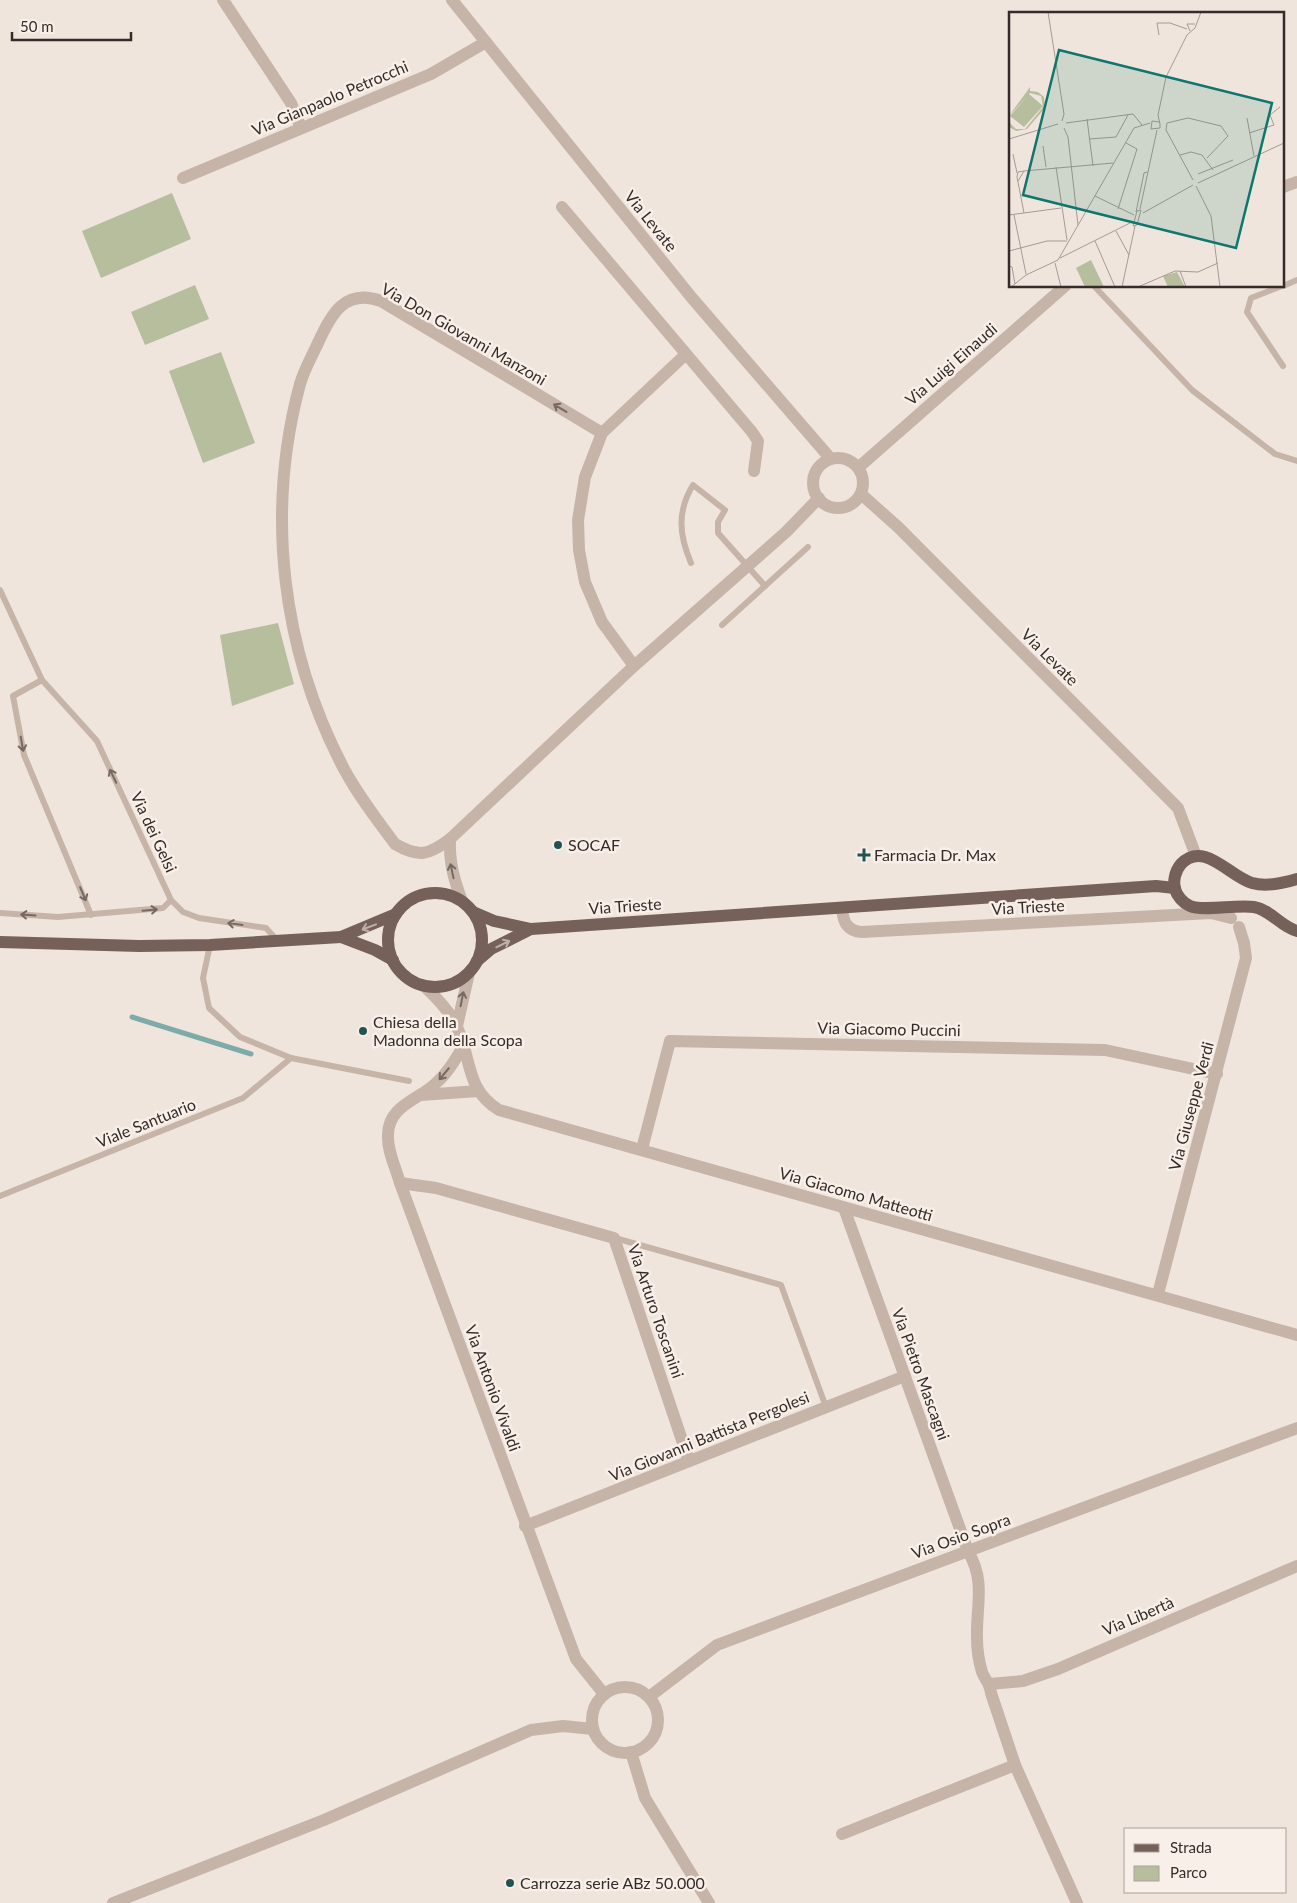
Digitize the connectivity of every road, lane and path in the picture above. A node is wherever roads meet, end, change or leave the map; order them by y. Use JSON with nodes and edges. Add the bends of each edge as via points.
{"nodes":[{"id":1,"x":223,"y":0,"type":"edge"},
{"id":2,"x":452,"y":0,"type":"edge"},
{"id":3,"x":486,"y":42,"type":"junction"},
{"id":4,"x":301,"y":128,"type":"junction"},
{"id":5,"x":184,"y":178,"type":"dead end"},
{"id":6,"x":1297,"y":182,"type":"edge"},
{"id":7,"x":1284,"y":187,"type":"edge"},
{"id":8,"x":562,"y":207,"type":"dead end"},
{"id":9,"x":1297,"y":280,"type":"edge"},
{"id":10,"x":1284,"y":285,"type":"edge"},
{"id":11,"x":1064,"y":288,"type":"edge"},
{"id":12,"x":1096,"y":288,"type":"edge"},
{"id":13,"x":1277,"y":288,"type":"edge"},
{"id":14,"x":685,"y":355,"type":"junction"},
{"id":15,"x":1283,"y":366,"type":"dead end"},
{"id":16,"x":602,"y":433,"type":"junction"},
{"id":17,"x":830,"y":458,"type":"junction"},
{"id":18,"x":1297,"y":461,"type":"edge"},
{"id":19,"x":859,"y":467,"type":"junction"},
{"id":20,"x":754,"y":470,"type":"dead end"},
{"id":21,"x":861,"y":494,"type":"junction"},
{"id":22,"x":819,"y":498,"type":"junction"},
{"id":23,"x":808,"y":547,"type":"dead end"},
{"id":24,"x":691,"y":563,"type":"dead end"},
{"id":25,"x":747,"y":566,"type":"junction"},
{"id":26,"x":765,"y":586,"type":"junction"},
{"id":27,"x":0,"y":590,"type":"edge"},
{"id":28,"x":722,"y":625,"type":"dead end"},
{"id":29,"x":634,"y":666,"type":"junction"},
{"id":30,"x":42,"y":680,"type":"junction"},
{"id":31,"x":450,"y":839,"type":"junction"},
{"id":32,"x":1196,"y":856,"type":"junction"},
{"id":33,"x":1297,"y":879,"type":"edge"},
{"id":34,"x":1175,"y":888,"type":"junction"},
{"id":35,"x":171,"y":900,"type":"junction"},
{"id":36,"x":462,"y":901,"type":"junction"},
{"id":37,"x":842,"y":908,"type":"junction"},
{"id":38,"x":473,"y":912,"type":"junction"},
{"id":39,"x":0,"y":913,"type":"edge"},
{"id":40,"x":396,"y":914,"type":"junction"},
{"id":41,"x":91,"y":915,"type":"junction"},
{"id":42,"x":1235,"y":922,"type":"joint"},
{"id":43,"x":531,"y":929,"type":"junction"},
{"id":44,"x":1297,"y":931,"type":"edge"},
{"id":45,"x":341,"y":937,"type":"junction"},
{"id":46,"x":278,"y":941,"type":"junction"},
{"id":47,"x":0,"y":942,"type":"edge"},
{"id":48,"x":210,"y":945,"type":"junction"},
{"id":49,"x":393,"y":960,"type":"junction"},
{"id":50,"x":477,"y":961,"type":"junction"},
{"id":51,"x":468,"y":972,"type":"junction"},
{"id":52,"x":423,"y":985,"type":"junction"},
{"id":53,"x":457,"y":1026,"type":"junction"},
{"id":54,"x":463,"y":1047,"type":"junction"},
{"id":55,"x":291,"y":1058,"type":"junction"},
{"id":56,"x":1217,"y":1074,"type":"junction"},
{"id":57,"x":409,"y":1081,"type":"dead end"},
{"id":58,"x":479,"y":1092,"type":"junction"},
{"id":59,"x":420,"y":1095,"type":"junction"},
{"id":60,"x":642,"y":1149,"type":"junction"},
{"id":61,"x":400,"y":1183,"type":"junction"},
{"id":62,"x":0,"y":1196,"type":"edge"},
{"id":63,"x":844,"y":1208,"type":"junction"},
{"id":64,"x":614,"y":1238,"type":"junction"},
{"id":65,"x":1158,"y":1294,"type":"junction"},
{"id":66,"x":1297,"y":1335,"type":"edge"},
{"id":67,"x":905,"y":1376,"type":"junction"},
{"id":68,"x":826,"y":1407,"type":"junction"},
{"id":69,"x":1297,"y":1428,"type":"edge"},
{"id":70,"x":690,"y":1461,"type":"junction"},
{"id":71,"x":525,"y":1526,"type":"junction"},
{"id":72,"x":968,"y":1551,"type":"junction"},
{"id":73,"x":1297,"y":1566,"type":"edge"},
{"id":74,"x":990,"y":1684,"type":"junction"},
{"id":75,"x":604,"y":1694,"type":"junction"},
{"id":76,"x":649,"y":1697,"type":"junction"},
{"id":77,"x":594,"y":1729,"type":"junction"},
{"id":78,"x":631,"y":1752,"type":"junction"},
{"id":79,"x":1015,"y":1765,"type":"junction"},
{"id":80,"x":842,"y":1834,"type":"dead end"},
{"id":81,"x":113,"y":1903,"type":"edge"},
{"id":82,"x":709,"y":1903,"type":"edge"},
{"id":83,"x":1077,"y":1903,"type":"edge"}],
"edges":[{"from":1,"to":4,"type":"street","via":[[290,103]]},
{"from":2,"to":3,"type":"street","name":"Via Levate"},
{"from":3,"to":4,"type":"street","name":"Via Gianpaolo Petrocchi","via":[[431,74]]},
{"from":3,"to":17,"type":"street","name":"Via Levate","via":[[692,298]]},
{"from":4,"to":5,"type":"street","name":"Via Gianpaolo Petrocchi"},
{"from":6,"to":7,"type":"street"},
{"from":8,"to":14,"type":"street"},
{"from":9,"to":10,"type":"lane"},
{"from":11,"to":19,"type":"street","name":"Via Luigi Einaudi"},
{"from":12,"to":18,"type":"lane","via":[[1192,390],[1275,454]]},
{"from":13,"to":15,"type":"lane","via":[[1251,298],[1247,312]]},
{"from":14,"to":16,"type":"street"},
{"from":14,"to":20,"type":"street","via":[[758,441]]},
{"from":16,"to":29,"type":"street","via":[[584,477],[578,520],[579,550],[591,600],[602,622]]},
{"from":16,"to":31,"type":"street","name":"Via Don Giovanni Manzoni","one_way":true,"via":[[371,298],[356,297],[334,313],[300,382],[286,448],[282,504],[283,566],[304,676],[344,770],[395,844],[420,854],[435,851]]},
{"from":17,"to":19,"type":"street","via":[[851,460]]},
{"from":17,"to":22,"type":"street","via":[[814,475],[813,483]]},
{"from":19,"to":21,"type":"street","via":[[864,480]]},
{"from":21,"to":22,"type":"street","via":[[845,507],[830,506]]},
{"from":21,"to":32,"type":"street","name":"Via Levate","via":[[898,527],[1178,808]]},
{"from":22,"to":25,"type":"street","name":"Via Don Giovanni Manzoni"},
{"from":23,"to":26,"type":"lane"},
{"from":24,"to":25,"type":"lane","via":[[683,541],[681,520],[684,503],[693,485],[725,510],[718,522],[718,533]]},
{"from":25,"to":26,"type":"lane"},
{"from":25,"to":29,"type":"street","name":"Via Don Giovanni Manzoni"},
{"from":26,"to":28,"type":"lane"},
{"from":27,"to":30,"type":"lane","name":"Via dei Gelsi"},
{"from":29,"to":31,"type":"street","name":"Via Don Giovanni Manzoni"},
{"from":35,"to":30,"type":"lane","name":"Via dei Gelsi","one_way":true,"via":[[97,741]]},
{"from":30,"to":41,"type":"lane","one_way":true,"via":[[13,696],[24,756]]},
{"from":36,"to":31,"type":"street","one_way":true,"via":[[449,858]]},
{"from":32,"to":33,"type":"main road","via":[[1208,858],[1254,884]]},
{"from":32,"to":34,"type":"main road","via":[[1186,860],[1177,870]]},
{"from":34,"to":37,"type":"main road","name":"Via Trieste","via":[[1156,886]]},
{"from":34,"to":44,"type":"main road","via":[[1189,906],[1256,907]]},
{"from":41,"to":35,"type":"lane","one_way":true,"via":[[163,908]]},
{"from":46,"to":35,"type":"lane","name":"Via dei Gelsi","one_way":true,"via":[[266,928],[199,918],[183,912]]},
{"from":36,"to":38,"type":"main road"},
{"from":36,"to":40,"type":"main road","via":[[445,894],[426,894],[409,901]]},
{"from":37,"to":42,"type":"street","name":"Via Trieste","via":[[846,926],[862,932],[1210,913]]},
{"from":37,"to":43,"type":"main road","name":"Via Trieste"},
{"from":38,"to":43,"type":"main road","via":[[494,921]]},
{"from":38,"to":50,"type":"main road","via":[[482,936]]},
{"from":41,"to":39,"type":"lane","one_way":true,"via":[[58,917]]},
{"from":40,"to":45,"type":"main road","one_way":true},
{"from":40,"to":49,"type":"main road","via":[[389,937]]},
{"from":42,"to":56,"type":"street","name":"Via Giuseppe Verdi","via":[[1246,958]]},
{"from":50,"to":43,"type":"main road","one_way":true,"via":[[491,949]]},
{"from":45,"to":46,"type":"main road"},
{"from":45,"to":49,"type":"main road"},
{"from":46,"to":48,"type":"main road"},
{"from":47,"to":48,"type":"main road"},
{"from":48,"to":55,"type":"lane","via":[[203,978],[209,1008],[240,1037]]},
{"from":49,"to":52,"type":"main road","via":[[406,976]]},
{"from":50,"to":51,"type":"main road"},
{"from":51,"to":52,"type":"main road","via":[[444,986]]},
{"from":53,"to":51,"type":"street","one_way":true},
{"from":52,"to":53,"type":"street"},
{"from":53,"to":54,"type":"street","name":"Via Giacomo Matteotti"},
{"from":54,"to":58,"type":"street","name":"Via Giacomo Matteotti"},
{"from":54,"to":59,"type":"street","name":"Via Antonio Vivaldi","one_way":true,"via":[[436,1084]]},
{"from":55,"to":57,"type":"lane"},
{"from":55,"to":62,"type":"lane","name":"Viale Santuario","via":[[243,1098]]},
{"from":56,"to":60,"type":"street","name":"Via Giacomo Puccini","via":[[1105,1050],[670,1040]]},
{"from":56,"to":65,"type":"street","name":"Via Giuseppe Verdi"},
{"from":58,"to":59,"type":"street"},
{"from":58,"to":60,"type":"street","name":"Via Giacomo Matteotti","via":[[500,1110]]},
{"from":59,"to":61,"type":"street","name":"Via Antonio Vivaldi","via":[[406,1102],[394,1114],[388,1133]]},
{"from":60,"to":63,"type":"street","name":"Via Giacomo Matteotti"},
{"from":61,"to":64,"type":"street","name":"Via Arturo Toscanini","via":[[436,1188]]},
{"from":61,"to":71,"type":"street","name":"Via Antonio Vivaldi"},
{"from":63,"to":65,"type":"street","name":"Via Giacomo Matteotti"},
{"from":63,"to":67,"type":"street","name":"Via Pietro Mascagni"},
{"from":64,"to":68,"type":"lane","via":[[781,1285]]},
{"from":64,"to":70,"type":"street","name":"Via Arturo Toscanini"},
{"from":65,"to":66,"type":"street","name":"Via Giacomo Matteotti"},
{"from":67,"to":68,"type":"street","name":"Via Giovanni Battista Pergolesi"},
{"from":67,"to":72,"type":"street","name":"Via Pietro Mascagni"},
{"from":68,"to":70,"type":"street","name":"Via Giovanni Battista Pergolesi"},
{"from":69,"to":72,"type":"street","name":"Via Osio Sopra"},
{"from":70,"to":71,"type":"street","name":"Via Giovanni Battista Pergolesi"},
{"from":71,"to":75,"type":"street","name":"Via Antonio Vivaldi","via":[[576,1658]]},
{"from":72,"to":74,"type":"street","name":"Via Pietro Mascagni","via":[[974,1562],[980,1596],[977,1637],[980,1661],[982,1673]]},
{"from":72,"to":76,"type":"street","name":"Via Osio Sopra","via":[[717,1645]]},
{"from":73,"to":74,"type":"street","name":"Via Libertà","via":[[1058,1669],[1023,1681]]},
{"from":74,"to":79,"type":"street","name":"Via Pietro Mascagni"},
{"from":75,"to":76,"type":"street","via":[[622,1687],[641,1691]]},
{"from":75,"to":77,"type":"street","via":[[594,1710]]},
{"from":76,"to":78,"type":"street","via":[[658,1715],[655,1734],[645,1746]]},
{"from":77,"to":78,"type":"street","via":[[604,1745]]},
{"from":77,"to":81,"type":"street","via":[[563,1726],[532,1730],[324,1820]]},
{"from":78,"to":82,"type":"street","via":[[645,1798]]},
{"from":79,"to":80,"type":"street"},
{"from":79,"to":83,"type":"street","name":"Via Pietro Mascagni"}]}
